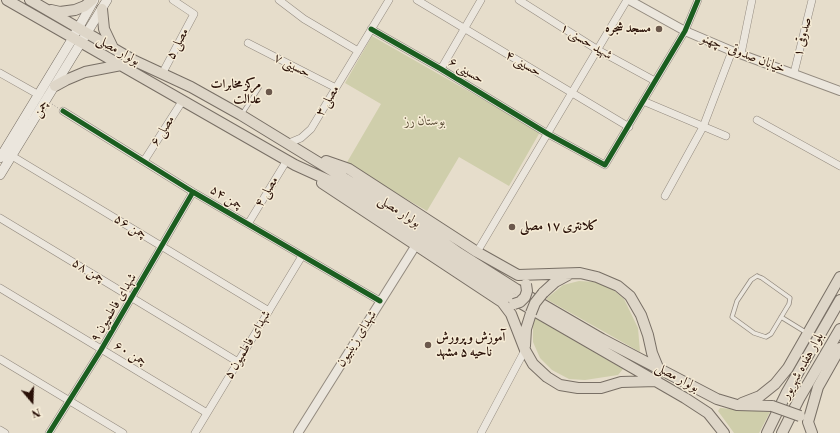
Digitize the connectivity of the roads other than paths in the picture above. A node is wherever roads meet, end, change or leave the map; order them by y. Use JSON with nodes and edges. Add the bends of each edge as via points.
{"nodes":[{"id":1,"x":7,"y":0,"type":"edge"},
{"id":2,"x":30,"y":0,"type":"edge"},
{"id":3,"x":93,"y":0,"type":"edge"},
{"id":4,"x":108,"y":0,"type":"edge"},
{"id":5,"x":173,"y":0,"type":"edge"},
{"id":6,"x":279,"y":0,"type":"edge"},
{"id":7,"x":389,"y":0,"type":"edge"},
{"id":8,"x":417,"y":0,"type":"edge"},
{"id":9,"x":481,"y":0,"type":"edge"},
{"id":10,"x":519,"y":0,"type":"edge"},
{"id":11,"x":628,"y":0,"type":"edge"},
{"id":12,"x":698,"y":0,"type":"edge"},
{"id":13,"x":752,"y":0,"type":"edge"},
{"id":14,"x":812,"y":0,"type":"edge"},
{"id":15,"x":46,"y":9,"type":"junction"},
{"id":16,"x":102,"y":9,"type":"junction"},
{"id":17,"x":79,"y":27,"type":"junction"},
{"id":18,"x":371,"y":29,"type":"junction"},
{"id":19,"x":465,"y":29,"type":"junction"},
{"id":20,"x":685,"y":31,"type":"junction"},
{"id":21,"x":88,"y":33,"type":"junction"},
{"id":22,"x":74,"y":37,"type":"junction"},
{"id":23,"x":83,"y":42,"type":"junction"},
{"id":24,"x":248,"y":43,"type":"dead end"},
{"id":25,"x":113,"y":48,"type":"junction"},
{"id":26,"x":358,"y":50,"type":"junction"},
{"id":27,"x":598,"y":50,"type":"junction"},
{"id":28,"x":732,"y":52,"type":"junction"},
{"id":29,"x":741,"y":54,"type":"junction"},
{"id":30,"x":121,"y":65,"type":"junction"},
{"id":31,"x":442,"y":69,"type":"junction"},
{"id":32,"x":0,"y":73,"type":"edge"},
{"id":33,"x":794,"y":73,"type":"junction"},
{"id":34,"x":162,"y":74,"type":"junction"},
{"id":35,"x":655,"y":81,"type":"junction"},
{"id":36,"x":55,"y":86,"type":"junction"},
{"id":37,"x":191,"y":87,"type":"junction"},
{"id":38,"x":259,"y":88,"type":"dead end"},
{"id":39,"x":336,"y":88,"type":"junction"},
{"id":40,"x":840,"y":91,"type":"edge"},
{"id":41,"x":573,"y":93,"type":"junction"},
{"id":42,"x":43,"y":98,"type":"junction"},
{"id":43,"x":183,"y":100,"type":"junction"},
{"id":44,"x":643,"y":102,"type":"junction"},
{"id":45,"x":63,"y":111,"type":"road end"},
{"id":46,"x":241,"y":115,"type":"junction"},
{"id":47,"x":757,"y":120,"type":"dead end"},
{"id":48,"x":629,"y":126,"type":"junction"},
{"id":49,"x":703,"y":127,"type":"junction"},
{"id":50,"x":548,"y":134,"type":"junction"},
{"id":51,"x":726,"y":136,"type":"dead end"},
{"id":52,"x":289,"y":143,"type":"junction"},
{"id":53,"x":303,"y":152,"type":"junction"},
{"id":54,"x":4,"y":154,"type":"edge"},
{"id":55,"x":144,"y":161,"type":"junction"},
{"id":56,"x":291,"y":162,"type":"junction"},
{"id":57,"x":840,"y":166,"type":"edge"},
{"id":58,"x":0,"y":175,"type":"edge"},
{"id":59,"x":193,"y":192,"type":"junction"},
{"id":60,"x":665,"y":196,"type":"dead end"},
{"id":61,"x":0,"y":218,"type":"edge"},
{"id":62,"x":248,"y":224,"type":"junction"},
{"id":63,"x":416,"y":245,"type":"junction"},
{"id":64,"x":163,"y":247,"type":"junction"},
{"id":65,"x":477,"y":252,"type":"junction"},
{"id":66,"x":302,"y":256,"type":"junction"},
{"id":67,"x":569,"y":274,"type":"junction"},
{"id":68,"x":518,"y":275,"type":"junction"},
{"id":69,"x":840,"y":277,"type":"edge"},
{"id":70,"x":0,"y":288,"type":"edge"},
{"id":71,"x":132,"y":298,"type":"junction"},
{"id":72,"x":840,"y":300,"type":"edge"},
{"id":73,"x":380,"y":301,"type":"junction"},
{"id":74,"x":502,"y":302,"type":"junction"},
{"id":75,"x":269,"y":311,"type":"junction"},
{"id":76,"x":781,"y":317,"type":"junction"},
{"id":77,"x":840,"y":328,"type":"edge"},
{"id":78,"x":808,"y":334,"type":"junction"},
{"id":79,"x":840,"y":348,"type":"edge"},
{"id":80,"x":101,"y":350,"type":"junction"},
{"id":81,"x":525,"y":350,"type":"junction"},
{"id":82,"x":0,"y":359,"type":"edge"},
{"id":83,"x":238,"y":362,"type":"junction"},
{"id":84,"x":660,"y":370,"type":"junction"},
{"id":85,"x":658,"y":381,"type":"junction"},
{"id":86,"x":69,"y":401,"type":"junction"},
{"id":87,"x":737,"y":404,"type":"junction"},
{"id":88,"x":207,"y":413,"type":"junction"},
{"id":89,"x":804,"y":419,"type":"junction"},
{"id":90,"x":0,"y":430,"type":"edge"},
{"id":91,"x":722,"y":431,"type":"edge"},
{"id":92,"x":5,"y":433,"type":"edge"},
{"id":93,"x":49,"y":433,"type":"edge"},
{"id":94,"x":123,"y":433,"type":"edge"},
{"id":95,"x":195,"y":433,"type":"edge"},
{"id":96,"x":298,"y":433,"type":"edge"},
{"id":97,"x":481,"y":433,"type":"edge"},
{"id":98,"x":767,"y":433,"type":"edge"},
{"id":99,"x":782,"y":433,"type":"edge"},
{"id":100,"x":808,"y":433,"type":"edge"},
{"id":101,"x":812,"y":433,"type":"edge"}],
"edges":[{"from":1,"to":22,"type":"main road","name":"بولوار مصلی"},
{"from":2,"to":15,"type":"main road","name":"بولوار مصلی"},
{"from":3,"to":15,"type":"main road","via":[[75,10],[60,12]]},
{"from":3,"to":17,"type":"main road","name":"چمن"},
{"from":4,"to":16,"type":"main road","name":"چمن"},
{"from":5,"to":34,"type":"street","name":"مصلی ۵","via":[[194,14]]},
{"from":6,"to":26,"type":"street","via":[[304,19]]},
{"from":7,"to":18,"type":"street","name":"مصلی ۳"},
{"from":8,"to":19,"type":"street","name":"حسینی ۴"},
{"from":9,"to":19,"type":"street"},
{"from":10,"to":27,"type":"street","name":"شهید حسنی ۱"},
{"from":11,"to":20,"type":"street","name":"خیابان صدوقی- چهنو"},
{"from":11,"to":27,"type":"street"},
{"from":12,"to":20,"type":"street"},
{"from":13,"to":29,"type":"street"},
{"from":14,"to":33,"type":"street","name":"صدوقی ۱"},
{"from":15,"to":17,"type":"main road","name":"بولوار مصلی"},
{"from":16,"to":21,"type":"main road","name":"چمن"},
{"from":16,"to":25,"type":"main road","via":[[104,29]]},
{"from":17,"to":21,"type":"main road","name":"بولوار مصلی"},
{"from":17,"to":22,"type":"main road","name":"چمن"},
{"from":18,"to":26,"type":"street","name":"مصلی ۳"},
{"from":18,"to":31,"type":"street","name":"حسینی ۶"},
{"from":19,"to":31,"type":"street"},
{"from":19,"to":41,"type":"street","name":"حسینی ۴"},
{"from":20,"to":28,"type":"street","name":"خیابان صدوقی- چهنو"},
{"from":20,"to":35,"type":"street"},
{"from":21,"to":23,"type":"main road","name":"چمن"},
{"from":21,"to":25,"type":"main road","name":"بولوار مصلی"},
{"from":22,"to":23,"type":"main road","name":"بولوار مصلی"},
{"from":22,"to":42,"type":"main road","name":"چمن"},
{"from":23,"to":30,"type":"main road","name":"بولوار مصلی"},
{"from":23,"to":36,"type":"main road","name":"چمن"},
{"from":24,"to":39,"type":"street","name":"حسینی ۷"},
{"from":25,"to":34,"type":"main road","name":"بولوار مصلی"},
{"from":26,"to":39,"type":"street","name":"مصلی ۳"},
{"from":27,"to":35,"type":"street","name":"شهید حسنی ۱"},
{"from":27,"to":41,"type":"street"},
{"from":28,"to":29,"type":"street","name":"خیابان صدوقی- چهنو"},
{"from":28,"to":49,"type":"street"},
{"from":29,"to":33,"type":"street","name":"خیابان صدوقی- چهنو"},
{"from":30,"to":36,"type":"main road","via":[[85,72]]},
{"from":30,"to":43,"type":"main road","name":"بولوار مصلی"},
{"from":31,"to":50,"type":"street","name":"حسینی ۶"},
{"from":32,"to":42,"type":"street"},
{"from":33,"to":40,"type":"street","name":"خیابان صدوقی- چهنو"},
{"from":34,"to":37,"type":"main road","name":"بولوار مصلی"},
{"from":35,"to":44,"type":"street"},
{"from":36,"to":42,"type":"main road","name":"چمن"},
{"from":37,"to":43,"type":"main road"},
{"from":37,"to":46,"type":"main road","name":"بولوار مصلی"},
{"from":38,"to":46,"type":"lane"},
{"from":39,"to":52,"type":"street","name":"مصلی ۳","via":[[312,128],[301,138]]},
{"from":41,"to":48,"type":"street","name":"حسینی ۴"},
{"from":41,"to":50,"type":"street"},
{"from":42,"to":54,"type":"main road","name":"چمن"},
{"from":43,"to":55,"type":"street","name":"مصلی ۶"},
{"from":43,"to":56,"type":"main road","name":"بولوار مصلی"},
{"from":44,"to":48,"type":"street"},
{"from":44,"to":49,"type":"street"},
{"from":45,"to":55,"type":"street","name":"چمن ۵۴"},
{"from":46,"to":52,"type":"main road","name":"بولوار مصلی"},
{"from":47,"to":57,"type":"street"},
{"from":48,"to":50,"type":"street","name":"حسینی ۶","via":[[605,165]]},
{"from":49,"to":51,"type":"street"},
{"from":49,"to":60,"type":"street"},
{"from":50,"to":65,"type":"street"},
{"from":52,"to":53,"type":"main road","name":"بولوار مصلی"},
{"from":53,"to":65,"type":"main road","via":[[349,169]]},
{"from":53,"to":84,"type":"main road","name":"بولوار مصلی","via":[[516,289]]},
{"from":54,"to":58,"type":"main road","name":"چمن"},
{"from":54,"to":64,"type":"street","name":"چمن ۵۶"},
{"from":55,"to":59,"type":"street","name":"چمن ۵۴"},
{"from":56,"to":62,"type":"street","name":"مصلی ۴"},
{"from":56,"to":63,"type":"main road"},
{"from":56,"to":85,"type":"main road","name":"بولوار مصلی","via":[[350,190],[510,298]]},
{"from":59,"to":62,"type":"street","name":"چمن ۵۴"},
{"from":59,"to":64,"type":"street","name":"شهدای فاطمیون ۹"},
{"from":61,"to":71,"type":"street","name":"چمن ۵۸"},
{"from":62,"to":66,"type":"street","name":"چمن ۵۴"},
{"from":63,"to":73,"type":"street","name":"شهدای زینبیون"},
{"from":63,"to":74,"type":"main road"},
{"from":64,"to":71,"type":"street","name":"شهدای فاطمیون ۹"},
{"from":64,"to":75,"type":"street","name":"چمن ۵۶"},
{"from":65,"to":68,"type":"main road"},
{"from":66,"to":73,"type":"street","name":"چمن ۵۴"},
{"from":66,"to":75,"type":"street","name":"شهدای فاطمیون ۵"},
{"from":67,"to":68,"type":"main road"},
{"from":67,"to":81,"type":"main road","bridge":true,"via":[[555,282],[535,303],[526,329]]},
{"from":67,"to":84,"type":"main road","via":[[580,273],[597,277],[618,286],[630,296],[641,315],[652,353]]},
{"from":68,"to":74,"type":"main road","bridge":true,"via":[[526,284],[525,297],[514,304]]},
{"from":69,"to":78,"type":"main road"},
{"from":70,"to":80,"type":"street","name":"چمن ۶۰"},
{"from":71,"to":80,"type":"street","name":"شهدای فاطمیون ۹"},
{"from":71,"to":83,"type":"street","name":"چمن ۵۸"},
{"from":72,"to":98,"type":"main road","name":"بلوار هفده شهریور","via":[[787,392]]},
{"from":73,"to":96,"type":"street","name":"شهدای زینبیون"},
{"from":74,"to":81,"type":"main road","via":[[511,314]]},
{"from":75,"to":83,"type":"street","name":"شهدای فاطمیون ۵"},
{"from":76,"to":76,"type":"lane","via":[[790,297],[757,276],[751,280],[737,301],[732,314],[734,320],[754,333],[766,337],[771,334]]},
{"from":76,"to":78,"type":"lane"},
{"from":77,"to":99,"type":"main road","name":"بلوار هفده شهریور"},
{"from":78,"to":87,"type":"main road","via":[[788,368],[775,384],[760,396]]},
{"from":79,"to":89,"type":"main road"},
{"from":80,"to":86,"type":"street","name":"شهدای فاطمیون ۹"},
{"from":80,"to":88,"type":"street","name":"چمن ۶۰"},
{"from":81,"to":85,"type":"main road","via":[[533,364],[560,385],[601,388],[621,382]]},
{"from":81,"to":97,"type":"street"},
{"from":82,"to":86,"type":"street"},
{"from":83,"to":88,"type":"street","name":"شهدای فاطمیون ۵"},
{"from":84,"to":87,"type":"main road","name":"بولوار مصلی","via":[[717,400]]},
{"from":85,"to":91,"type":"main road","name":"بولوار مصلی","via":[[708,413]]},
{"from":86,"to":93,"type":"street","name":"شهدای فاطمیون ۹"},
{"from":86,"to":94,"type":"street"},
{"from":87,"to":89,"type":"main road","name":"بولوار مصلی","bridge":true,"via":[[772,406]]},
{"from":88,"to":95,"type":"street","name":"شهدای فاطمیون ۵"},
{"from":89,"to":100,"type":"main road"},
{"from":89,"to":101,"type":"main road"},
{"from":90,"to":92,"type":"street"}]}
